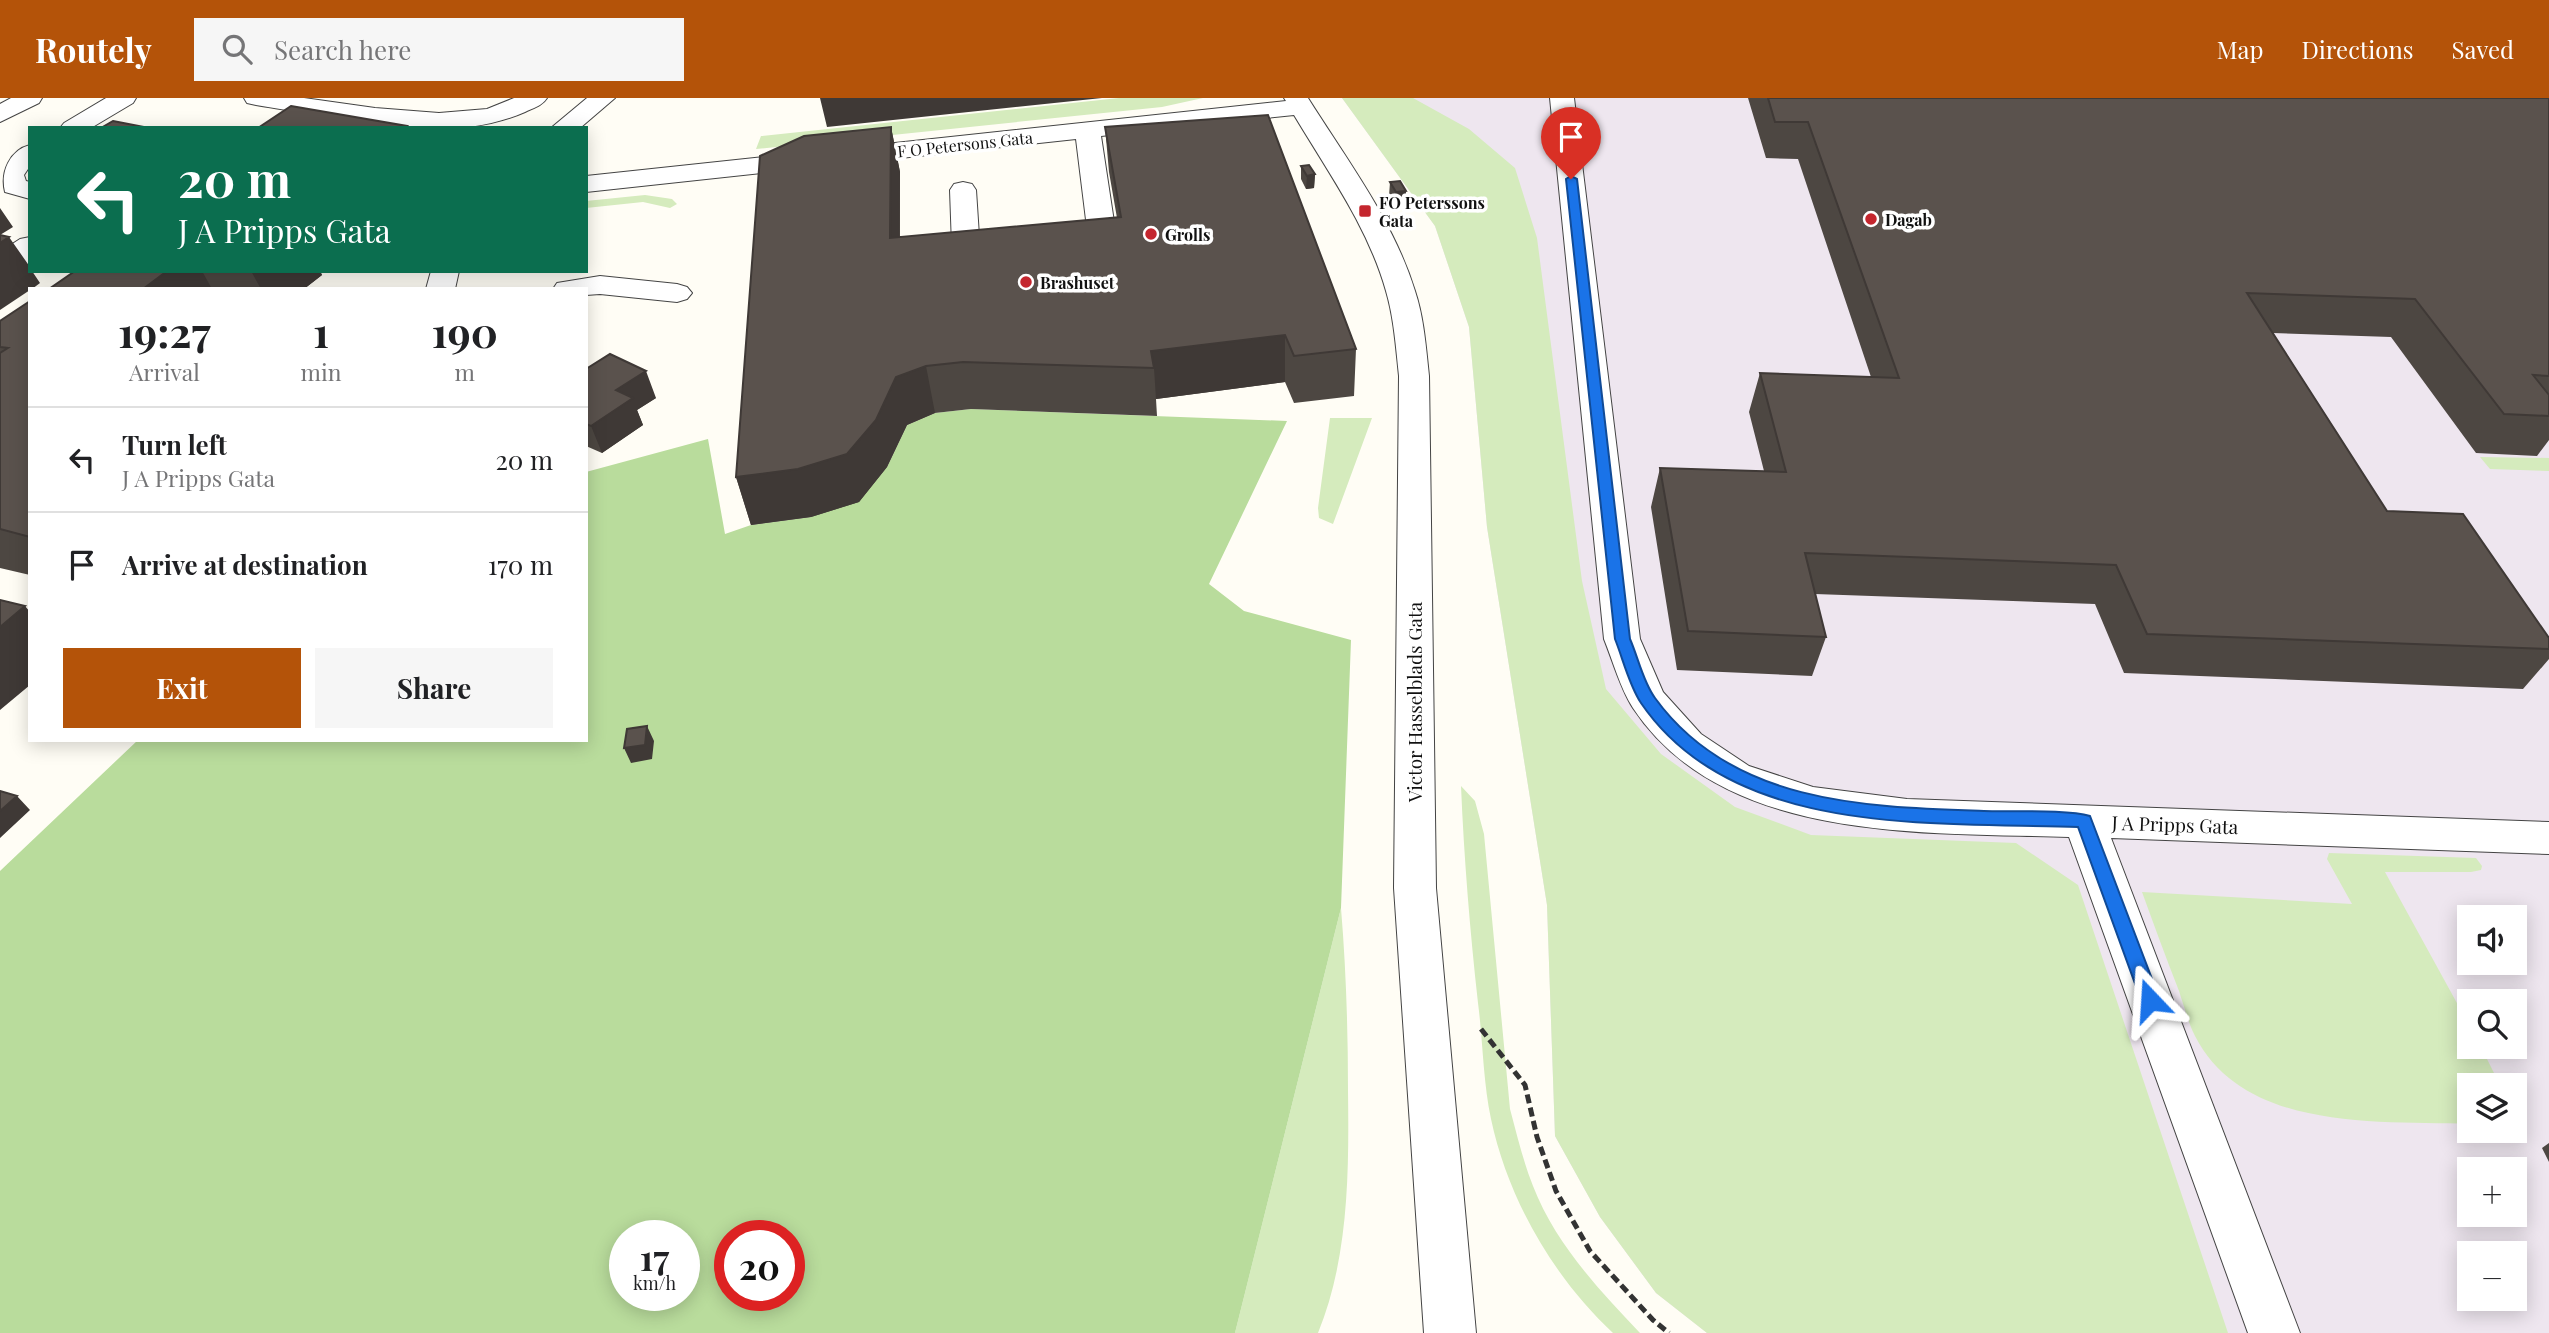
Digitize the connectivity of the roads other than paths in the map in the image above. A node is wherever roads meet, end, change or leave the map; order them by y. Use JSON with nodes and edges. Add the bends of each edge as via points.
{"nodes":[{"id":1,"x":30,"y":98,"type":"edge"},
{"id":2,"x":124,"y":98,"type":"edge"},
{"id":3,"x":256,"y":98,"type":"edge"},
{"id":4,"x":535,"y":98,"type":"edge"},
{"id":5,"x":603,"y":98,"type":"edge"},
{"id":6,"x":1562,"y":98,"type":"edge"},
{"id":7,"x":1298,"y":102,"type":"edge"},
{"id":8,"x":0,"y":114,"type":"edge"},
{"id":9,"x":76,"y":126,"type":"edge"},
{"id":10,"x":567,"y":126,"type":"edge"},
{"id":11,"x":1088,"y":131,"type":"junction"},
{"id":12,"x":20,"y":151,"type":"edge"},
{"id":13,"x":588,"y":184,"type":"edge"},
{"id":14,"x":28,"y":190,"type":"edge"},
{"id":15,"x":963,"y":190,"type":"dead end"},
{"id":16,"x":28,"y":246,"type":"edge"},
{"id":17,"x":28,"y":258,"type":"edge"},
{"id":18,"x":584,"y":287,"type":"edge"},
{"id":19,"x":677,"y":293,"type":"dead end"},
{"id":20,"x":2084,"y":821,"type":"junction"},
{"id":21,"x":2549,"y":838,"type":"edge"},
{"id":22,"x":1450,"y":1333,"type":"edge"},
{"id":23,"x":2274,"y":1333,"type":"edge"}],
"edges":[{"from":1,"to":8,"type":"street"},
{"from":2,"to":9,"type":"street"},
{"from":3,"to":4,"type":"street","via":[[449,120],[489,117]]},
{"from":5,"to":10,"type":"street"},
{"from":6,"to":20,"type":"street","name":"J A Pripps Gata","via":[[1622,639],[1647,699],[1687,744],[1735,777],[1812,803],[1907,815]]},
{"from":7,"to":11,"type":"street","name":"F O Petersons Gata"},
{"from":7,"to":22,"type":"street","name":"Victor Hasselblads Gata","via":[[1343,171],[1387,255],[1401,292],[1409,335],[1414,388],[1415,888]]},
{"from":11,"to":13,"type":"street","name":"F O Petersons Gata"},
{"from":11,"to":15,"type":"street","via":[[1102,235],[966,246]]},
{"from":12,"to":14,"type":"street","via":[[11,175],[14,186]]},
{"from":16,"to":17,"type":"street","via":[[8,259]]},
{"from":18,"to":19,"type":"street"},
{"from":20,"to":21,"type":"street","name":"J A Pripps Gata"},
{"from":20,"to":23,"type":"street"}]}
